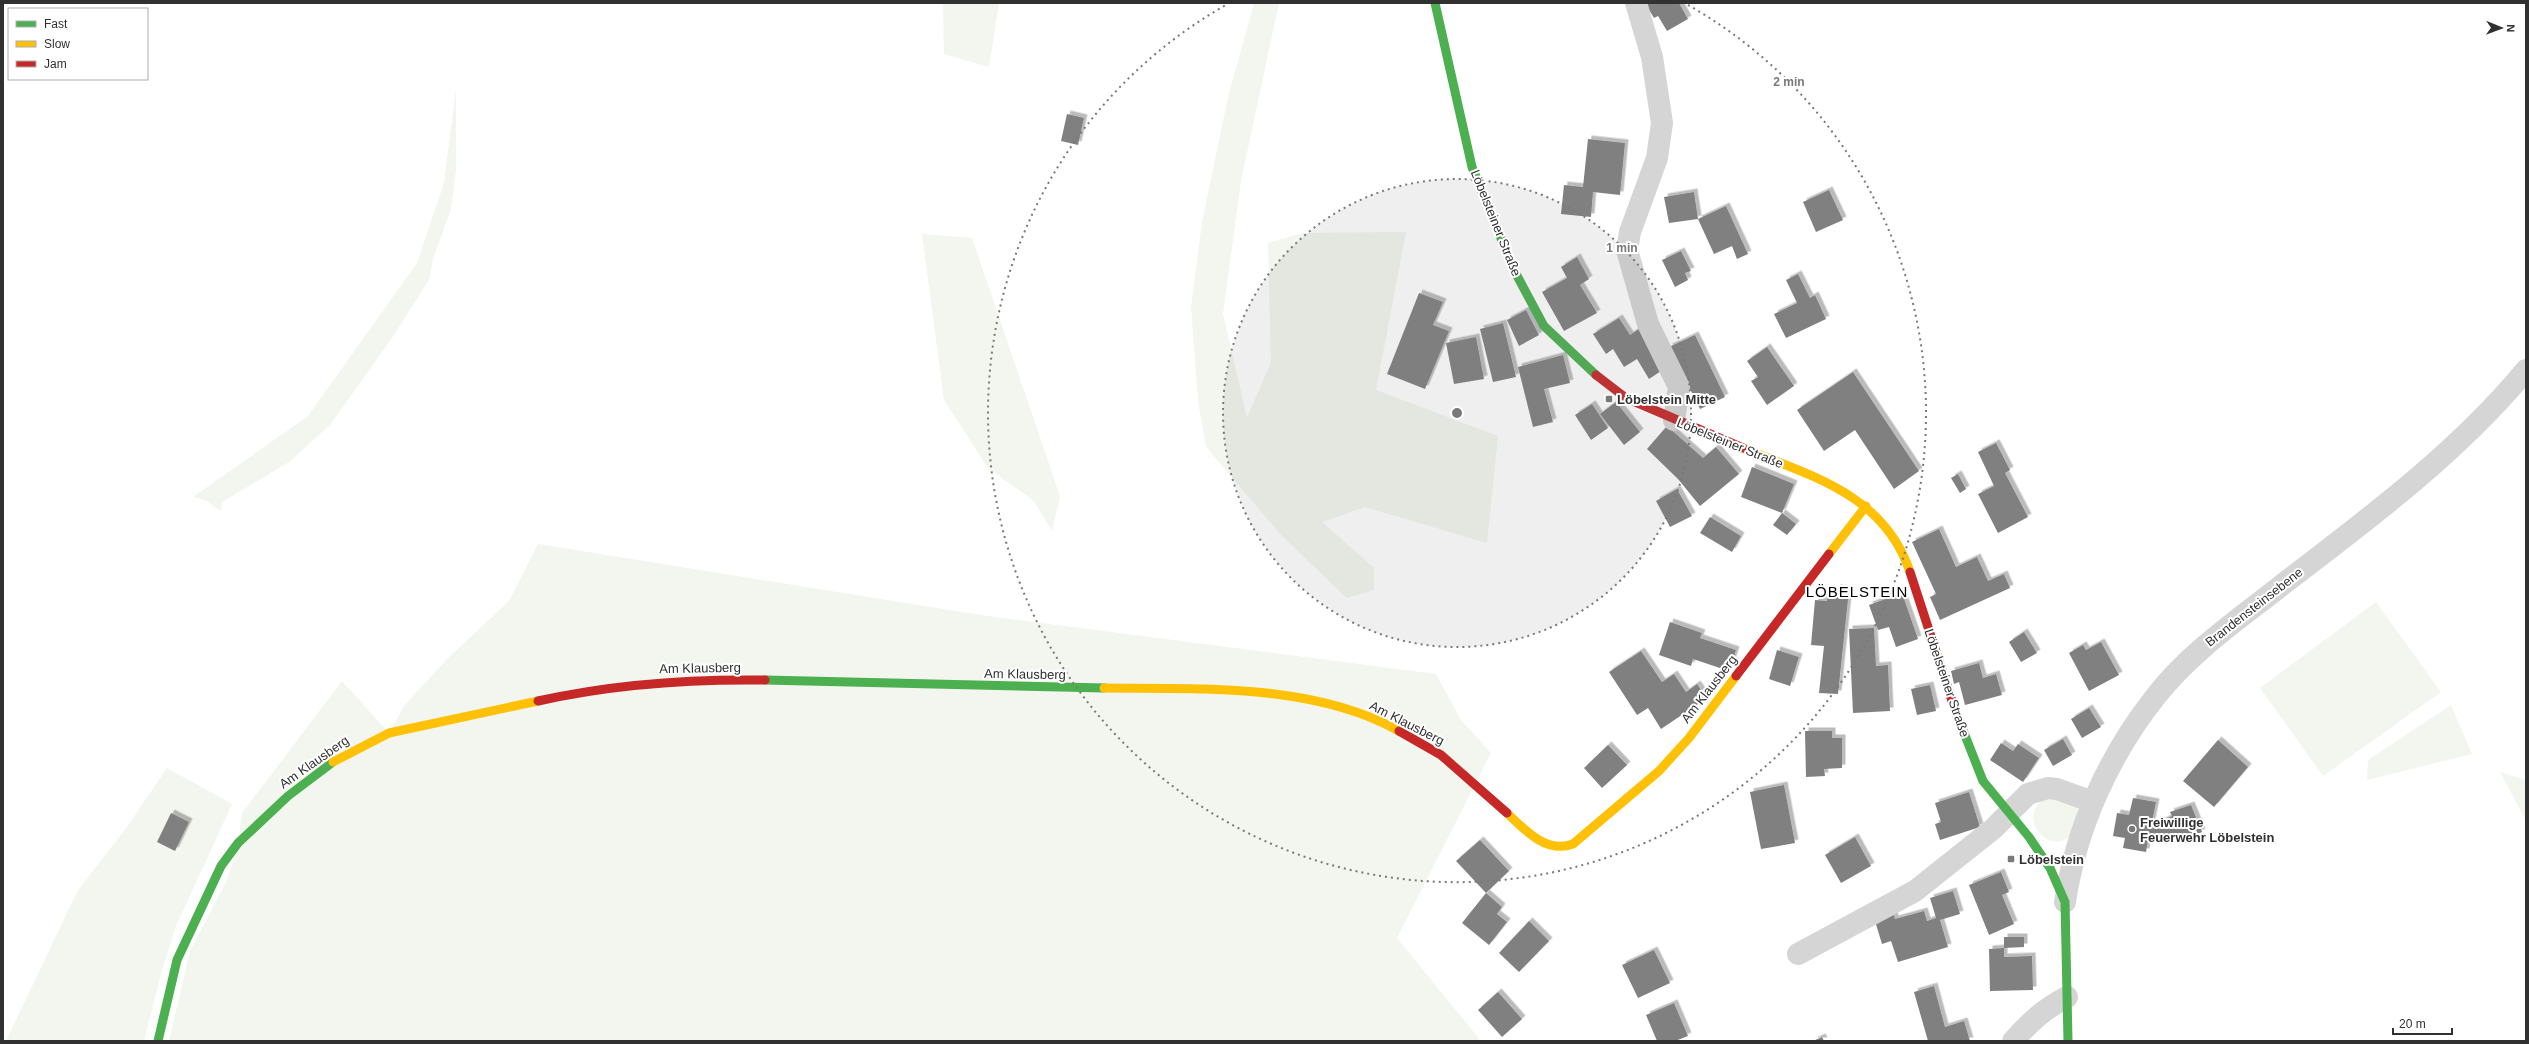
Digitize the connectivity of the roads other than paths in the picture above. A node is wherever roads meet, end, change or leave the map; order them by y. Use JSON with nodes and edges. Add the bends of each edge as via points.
{"nodes":[{"id":1,"x":1435,"y":3,"type":"edge"},
{"id":2,"x":1636,"y":3,"type":"edge"},
{"id":3,"x":2526,"y":370,"type":"edge"},
{"id":4,"x":1674,"y":420,"type":"junction"},
{"id":5,"x":1866,"y":506,"type":"junction"},
{"id":6,"x":2093,"y":802,"type":"junction"},
{"id":7,"x":2008,"y":814,"type":"junction"},
{"id":8,"x":2065,"y":902,"type":"junction"},
{"id":9,"x":1798,"y":954,"type":"dead end"},
{"id":10,"x":2067,"y":997,"type":"junction"},
{"id":11,"x":158,"y":1041,"type":"edge"},
{"id":12,"x":2013,"y":1041,"type":"edge"},
{"id":13,"x":2068,"y":1041,"type":"edge"}],
"edges":[{"from":1,"to":4,"type":"street","name":"Löbelsteiner Straße","via":[[1472,167],[1514,270],[1544,326],[1606,384],[1626,398]]},
{"from":2,"to":4,"type":"street","via":[[1652,57],[1662,122],[1657,158],[1630,232],[1627,250],[1648,324],[1679,387]]},
{"from":3,"to":6,"type":"street","name":"Brandensteinsebene","via":[[2437,461],[2373,515],[2203,646],[2157,695],[2129,733]]},
{"from":4,"to":5,"type":"street","name":"Löbelsteiner Straße","via":[[1834,485]]},
{"from":5,"to":7,"type":"street","name":"Löbelsteiner Straße","via":[[1892,535],[1906,561],[1965,740],[1983,781]]},
{"from":5,"to":11,"type":"street","name":"Am Klausberg","via":[[1689,738],[1659,771],[1592,829],[1573,844],[1562,848],[1546,845],[1530,835],[1441,755],[1390,726],[1364,715],[1308,699],[1224,690],[742,680],[654,682],[587,690],[389,733],[337,759],[288,796],[238,843],[221,866],[177,960]]},
{"from":6,"to":7,"type":"street","via":[[2071,793],[2048,788],[2028,794]]},
{"from":6,"to":8,"type":"street","name":"Brandensteinsebene","via":[[2071,866]]},
{"from":7,"to":8,"type":"street","name":"Löbelsteiner Straße","via":[[2029,837],[2050,868]]},
{"from":7,"to":9,"type":"street","via":[[1915,891]]},
{"from":8,"to":10,"type":"street","name":"Löbelsteiner Straße"},
{"from":10,"to":12,"type":"street","via":[[2036,1016]]},
{"from":10,"to":13,"type":"street","name":"Löbelsteiner Straße"}]}
